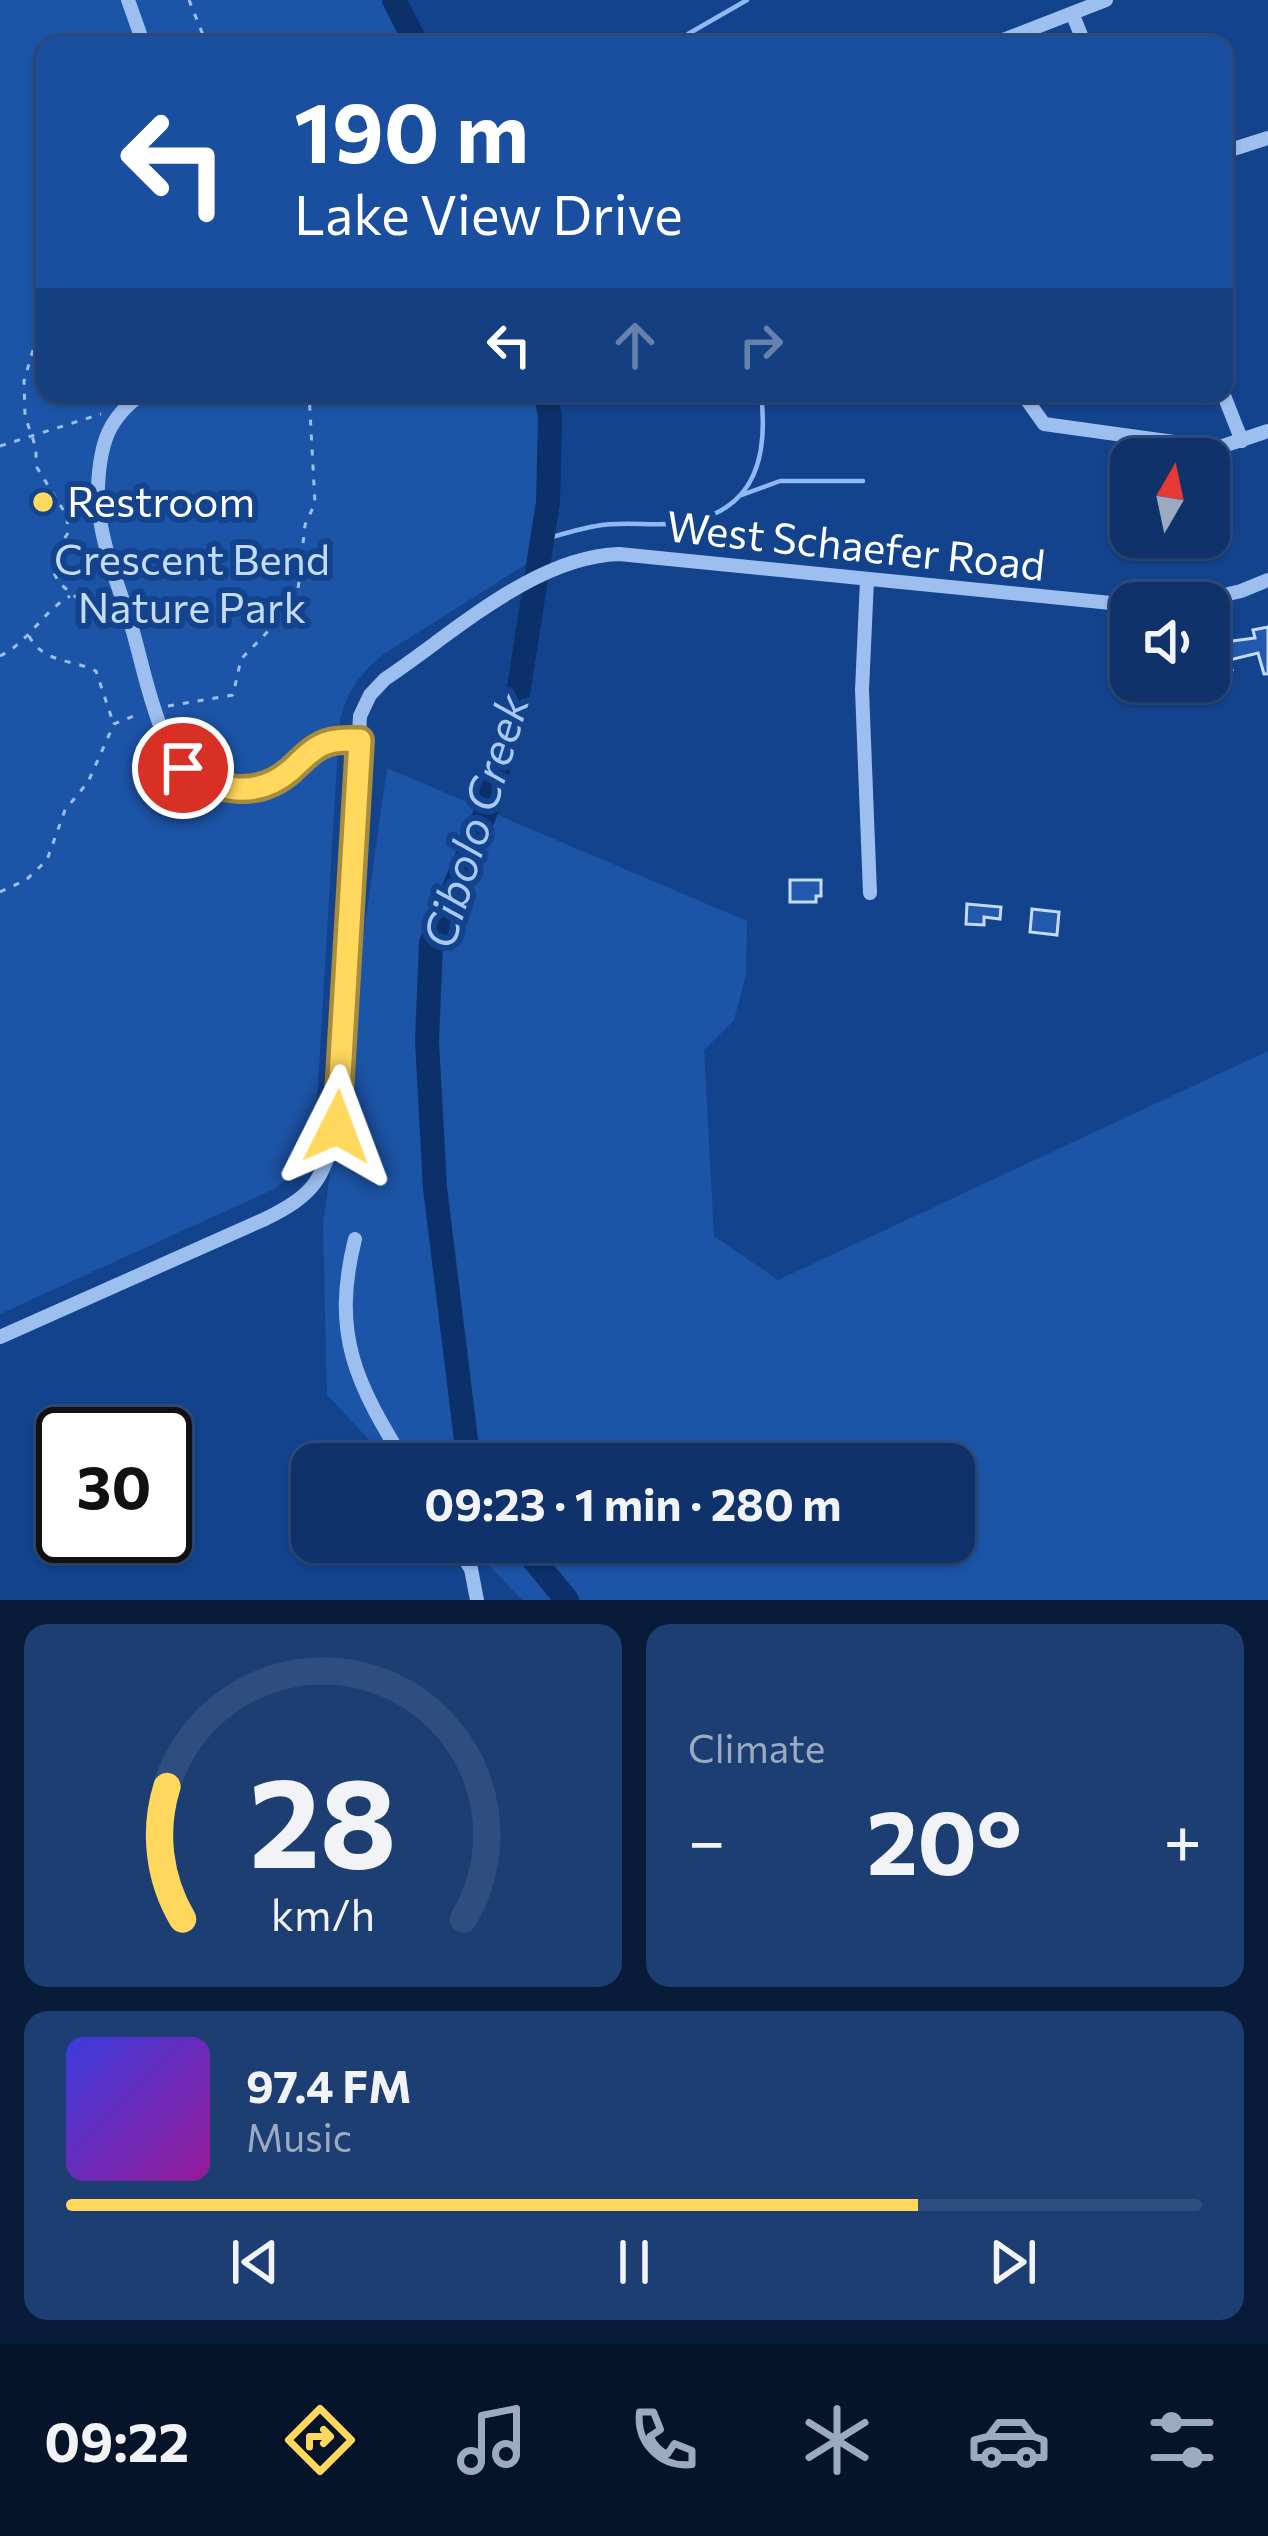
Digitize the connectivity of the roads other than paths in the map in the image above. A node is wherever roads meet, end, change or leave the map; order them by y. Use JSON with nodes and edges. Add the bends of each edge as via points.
{"nodes":[{"id":1,"x":128,"y":0,"type":"edge"},
{"id":2,"x":1106,"y":0,"type":"edge"},
{"id":3,"x":1072,"y":13,"type":"junction"},
{"id":4,"x":141,"y":36,"type":"edge"},
{"id":5,"x":1013,"y":36,"type":"edge"},
{"id":6,"x":1081,"y":36,"type":"edge"},
{"id":7,"x":1268,"y":138,"type":"edge"},
{"id":8,"x":1233,"y":149,"type":"edge"},
{"id":9,"x":130,"y":402,"type":"edge"},
{"id":10,"x":1028,"y":402,"type":"edge"},
{"id":11,"x":1227,"y":402,"type":"edge"},
{"id":12,"x":1268,"y":430,"type":"edge"},
{"id":13,"x":1242,"y":441,"type":"junction"},
{"id":14,"x":867,"y":580,"type":"junction"},
{"id":15,"x":1268,"y":580,"type":"edge"},
{"id":16,"x":1230,"y":591,"type":"edge"},
{"id":17,"x":1110,"y":603,"type":"edge"},
{"id":18,"x":360,"y":740,"type":"junction"},
{"id":19,"x":870,"y":893,"type":"dead end"},
{"id":20,"x":355,"y":1239,"type":"dead end"},
{"id":21,"x":0,"y":1337,"type":"edge"},
{"id":22,"x":394,"y":1443,"type":"edge"},
{"id":23,"x":467,"y":1563,"type":"edge"},
{"id":24,"x":477,"y":1600,"type":"edge"}],
"edges":[{"from":1,"to":4,"type":"street"},
{"from":2,"to":3,"type":"street"},
{"from":3,"to":5,"type":"street"},
{"from":3,"to":6,"type":"street"},
{"from":7,"to":8,"type":"street"},
{"from":9,"to":18,"type":"street","via":[[108,430],[101,529],[164,735],[183,768],[210,786],[259,789],[314,748]]},
{"from":10,"to":13,"type":"street","via":[[1044,424],[1217,448]]},
{"from":11,"to":13,"type":"street"},
{"from":12,"to":13,"type":"street"},
{"from":14,"to":17,"type":"street","name":"West Schaefer Road"},
{"from":14,"to":18,"type":"street","name":"West Schaefer Road","via":[[645,556],[574,560],[385,679],[360,716]]},
{"from":14,"to":19,"type":"street","via":[[862,690]]},
{"from":15,"to":16,"type":"street"},
{"from":18,"to":21,"type":"street","via":[[337,1127],[318,1184],[265,1219]]},
{"from":20,"to":22,"type":"street","via":[[345,1282],[350,1348]]},
{"from":23,"to":24,"type":"street"}]}
